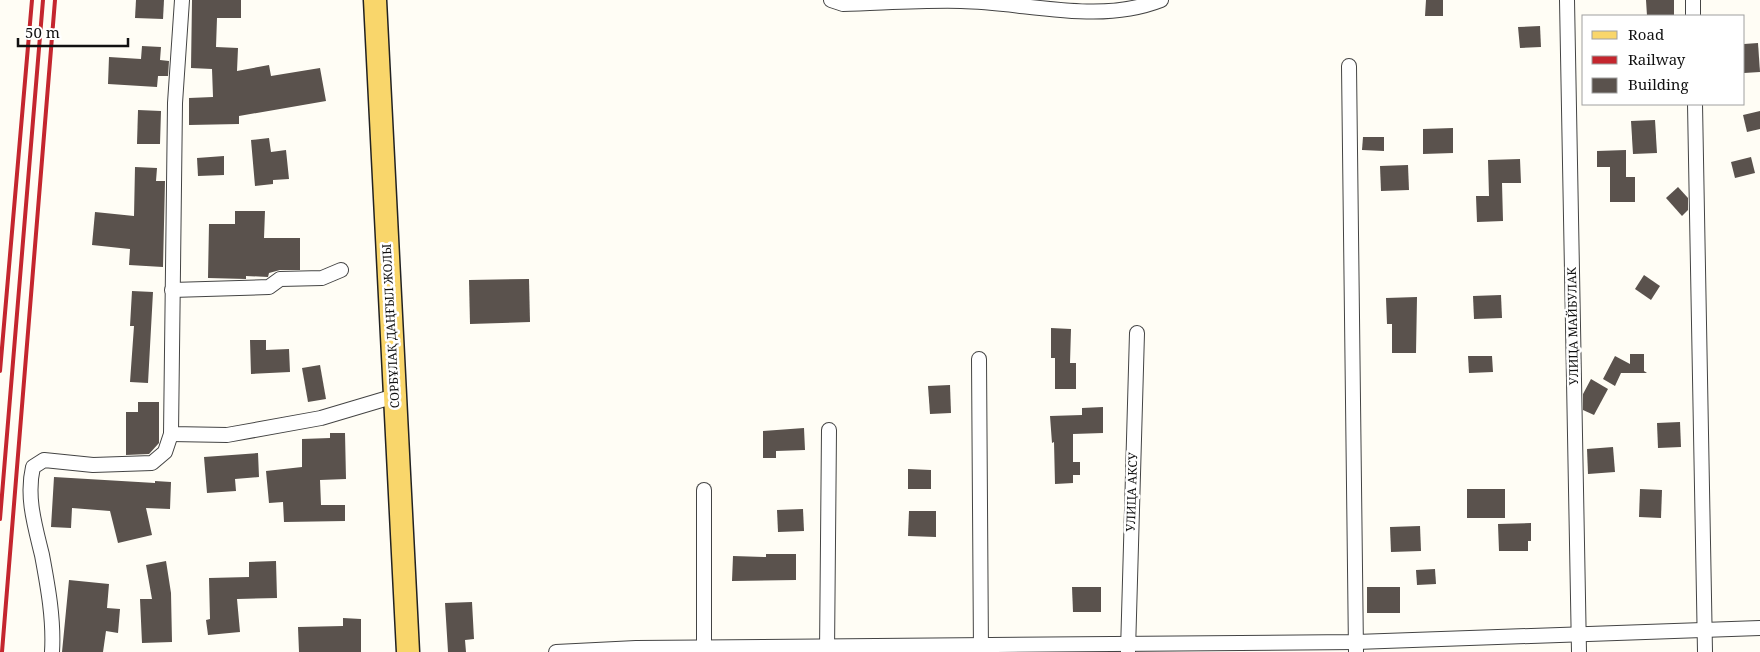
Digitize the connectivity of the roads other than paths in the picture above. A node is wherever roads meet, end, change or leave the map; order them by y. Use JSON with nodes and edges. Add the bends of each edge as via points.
{"nodes":[{"id":1,"x":182,"y":0,"type":"edge"},
{"id":2,"x":375,"y":0,"type":"edge"},
{"id":3,"x":831,"y":0,"type":"edge"},
{"id":4,"x":1161,"y":0,"type":"edge"},
{"id":5,"x":1567,"y":0,"type":"edge"},
{"id":6,"x":1693,"y":0,"type":"edge"},
{"id":7,"x":1693,"y":15,"type":"edge"},
{"id":8,"x":1348,"y":66,"type":"dead end"},
{"id":9,"x":1695,"y":105,"type":"edge"},
{"id":10,"x":341,"y":270,"type":"dead end"},
{"id":11,"x":172,"y":290,"type":"junction"},
{"id":12,"x":1137,"y":333,"type":"dead end"},
{"id":13,"x":980,"y":359,"type":"dead end"},
{"id":14,"x":395,"y":396,"type":"junction"},
{"id":15,"x":829,"y":430,"type":"dead end"},
{"id":16,"x":171,"y":434,"type":"junction"},
{"id":17,"x":704,"y":490,"type":"dead end"},
{"id":18,"x":1760,"y":628,"type":"edge"},
{"id":19,"x":1706,"y":630,"type":"junction"},
{"id":20,"x":1578,"y":634,"type":"junction"},
{"id":21,"x":1356,"y":647,"type":"edge"},
{"id":22,"x":981,"y":648,"type":"edge"},
{"id":23,"x":1128,"y":648,"type":"edge"},
{"id":24,"x":826,"y":649,"type":"edge"},
{"id":25,"x":704,"y":650,"type":"edge"},
{"id":26,"x":52,"y":652,"type":"edge"},
{"id":27,"x":408,"y":652,"type":"edge"},
{"id":28,"x":556,"y":652,"type":"edge"},
{"id":29,"x":1579,"y":652,"type":"edge"},
{"id":30,"x":1706,"y":652,"type":"edge"}],
"edges":[{"from":1,"to":11,"type":"street","via":[[175,103]]},
{"from":2,"to":14,"type":"main road","name":"СОРБҰЛАҚ ДАҢҒЫЛ ЖОЛЫ"},
{"from":3,"to":4,"type":"street","via":[[843,4],[962,0],[1097,12],[1141,8]]},
{"from":5,"to":20,"type":"street","name":"УЛИЦА МАЙБУЛАК"},
{"from":6,"to":7,"type":"street"},
{"from":8,"to":21,"type":"street"},
{"from":9,"to":19,"type":"street"},
{"from":10,"to":11,"type":"street","via":[[322,278],[280,280],[269,287]]},
{"from":11,"to":16,"type":"street"},
{"from":12,"to":23,"type":"street","name":"УЛИЦА АКСУ"},
{"from":13,"to":22,"type":"street"},
{"from":14,"to":16,"type":"street","via":[[321,418],[228,435]]},
{"from":14,"to":27,"type":"main road","name":"СОРБҰЛАҚ ДАҢҒЫЛ ЖОЛЫ"},
{"from":15,"to":24,"type":"street"},
{"from":16,"to":26,"type":"street","via":[[165,452],[152,463],[93,465],[44,460],[34,467],[30,481],[32,515],[50,598]]},
{"from":17,"to":25,"type":"street"},
{"from":18,"to":19,"type":"street"},
{"from":19,"to":20,"type":"street"},
{"from":19,"to":30,"type":"street"},
{"from":20,"to":21,"type":"street"},
{"from":20,"to":29,"type":"street","name":"УЛИЦА МАЙБУЛАК"},
{"from":21,"to":23,"type":"street"},
{"from":22,"to":23,"type":"street"},
{"from":22,"to":24,"type":"street"},
{"from":24,"to":25,"type":"street"},
{"from":25,"to":28,"type":"street"}]}
